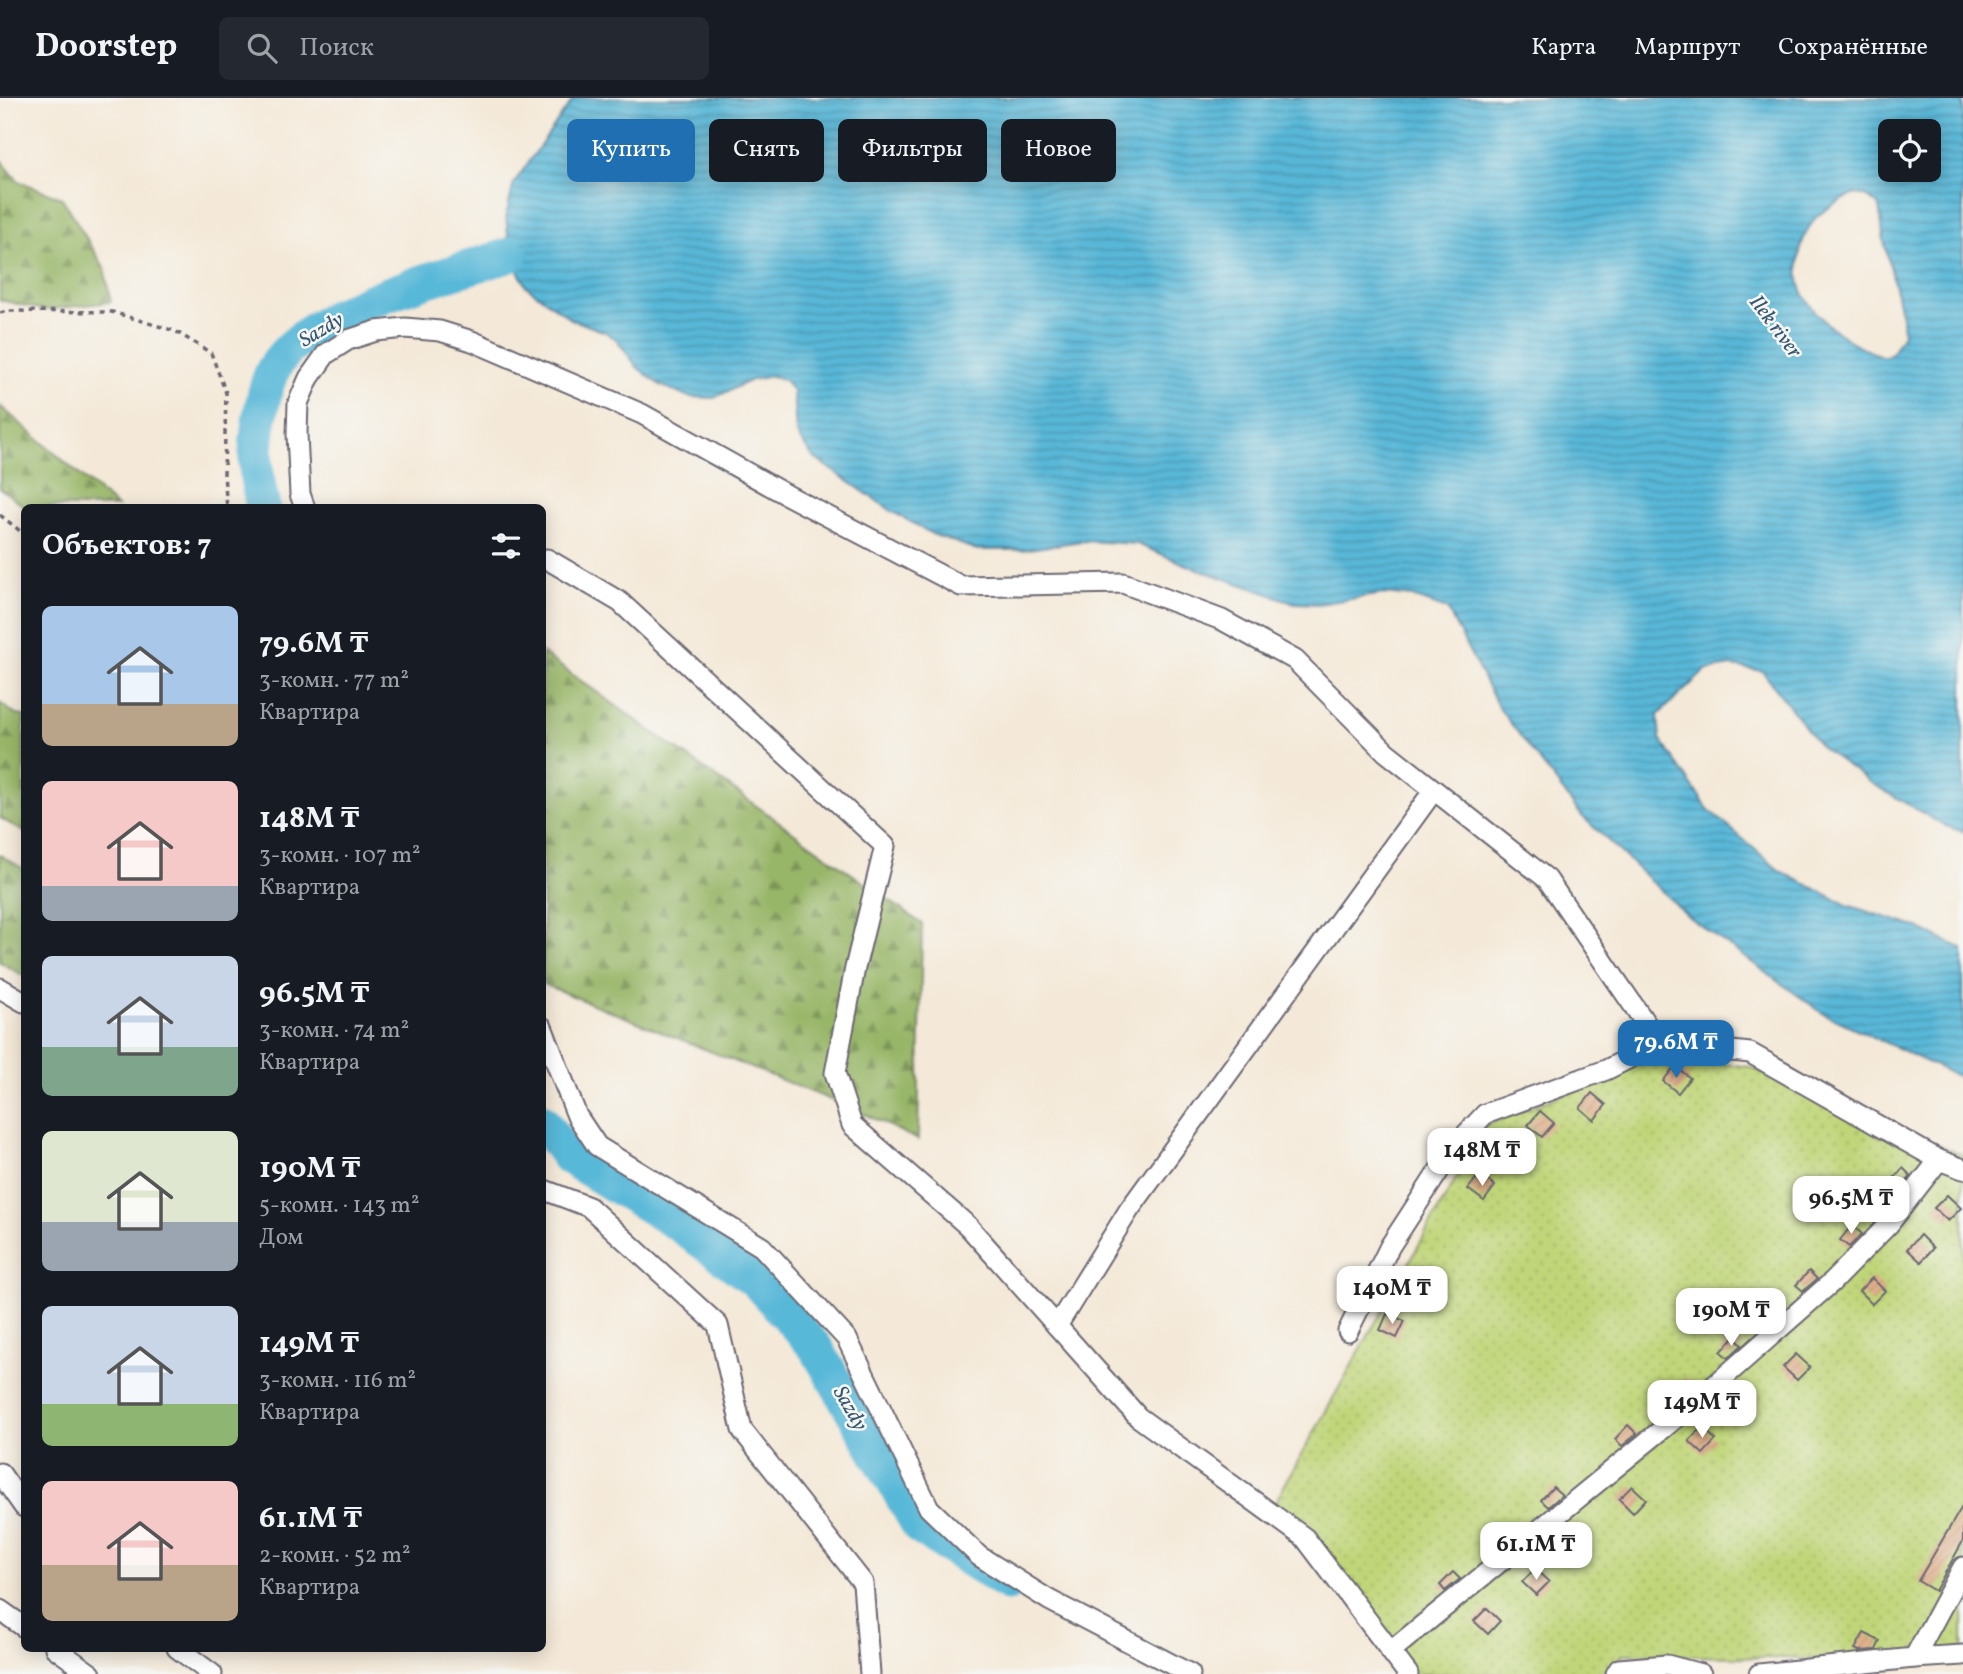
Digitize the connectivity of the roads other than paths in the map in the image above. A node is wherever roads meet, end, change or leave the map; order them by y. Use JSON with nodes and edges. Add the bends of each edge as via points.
{"nodes":[{"id":1,"x":304,"y":504,"type":"edge"},
{"id":2,"x":547,"y":559,"type":"dead end"},
{"id":3,"x":1434,"y":790,"type":"junction"},
{"id":4,"x":0,"y":988,"type":"edge"},
{"id":5,"x":21,"y":1000,"type":"edge"},
{"id":6,"x":546,"y":1037,"type":"edge"},
{"id":7,"x":1659,"y":1043,"type":"junction"},
{"id":8,"x":1939,"y":1160,"type":"junction"},
{"id":9,"x":1963,"y":1169,"type":"edge"},
{"id":10,"x":546,"y":1191,"type":"edge"},
{"id":11,"x":1056,"y":1326,"type":"junction"},
{"id":12,"x":1348,"y":1331,"type":"dead end"},
{"id":13,"x":0,"y":1473,"type":"edge"},
{"id":14,"x":21,"y":1503,"type":"edge"},
{"id":15,"x":1963,"y":1567,"type":"edge"},
{"id":16,"x":0,"y":1610,"type":"edge"},
{"id":17,"x":21,"y":1625,"type":"edge"},
{"id":18,"x":1391,"y":1651,"type":"junction"},
{"id":19,"x":61,"y":1652,"type":"edge"},
{"id":20,"x":182,"y":1652,"type":"edge"},
{"id":21,"x":1963,"y":1656,"type":"edge"},
{"id":22,"x":1914,"y":1658,"type":"junction"},
{"id":23,"x":91,"y":1674,"type":"edge"},
{"id":24,"x":212,"y":1674,"type":"edge"},
{"id":25,"x":870,"y":1674,"type":"edge"},
{"id":26,"x":1190,"y":1674,"type":"edge"},
{"id":27,"x":1408,"y":1674,"type":"edge"},
{"id":28,"x":1616,"y":1674,"type":"edge"},
{"id":29,"x":1701,"y":1674,"type":"edge"},
{"id":30,"x":1759,"y":1674,"type":"edge"}],
"edges":[{"from":1,"to":3,"type":"lane","via":[[298,403],[326,354],[348,340],[376,331],[440,331],[642,414],[961,586],[1123,583],[1222,620],[1295,660],[1386,752]]},
{"from":2,"to":11,"type":"lane","via":[[620,603],[885,846],[835,1073],[852,1125],[968,1226]]},
{"from":3,"to":7,"type":"lane","via":[[1547,879]]},
{"from":3,"to":11,"type":"lane","via":[[1129,1210]]},
{"from":4,"to":5,"type":"lane"},
{"from":6,"to":26,"type":"lane","via":[[577,1116],[597,1146],[762,1247],[847,1339],[929,1508],[979,1556],[1049,1600]]},
{"from":7,"to":8,"type":"lane","via":[[1750,1053]]},
{"from":7,"to":12,"type":"lane","via":[[1606,1070],[1485,1114],[1455,1146],[1390,1246]]},
{"from":8,"to":9,"type":"lane"},
{"from":8,"to":18,"type":"lane","via":[[1889,1224],[1821,1291],[1698,1400]]},
{"from":10,"to":25,"type":"lane","via":[[589,1207],[718,1325],[742,1430],[863,1583]]},
{"from":11,"to":18,"type":"lane","via":[[1138,1417],[1305,1538]]},
{"from":13,"to":14,"type":"lane"},
{"from":15,"to":22,"type":"lane"},
{"from":16,"to":17,"type":"lane"},
{"from":18,"to":27,"type":"lane"},
{"from":19,"to":23,"type":"lane"},
{"from":20,"to":24,"type":"lane"},
{"from":21,"to":22,"type":"lane"},
{"from":22,"to":30,"type":"lane"},
{"from":28,"to":29,"type":"lane","via":[[1619,1669],[1667,1665]]}]}
